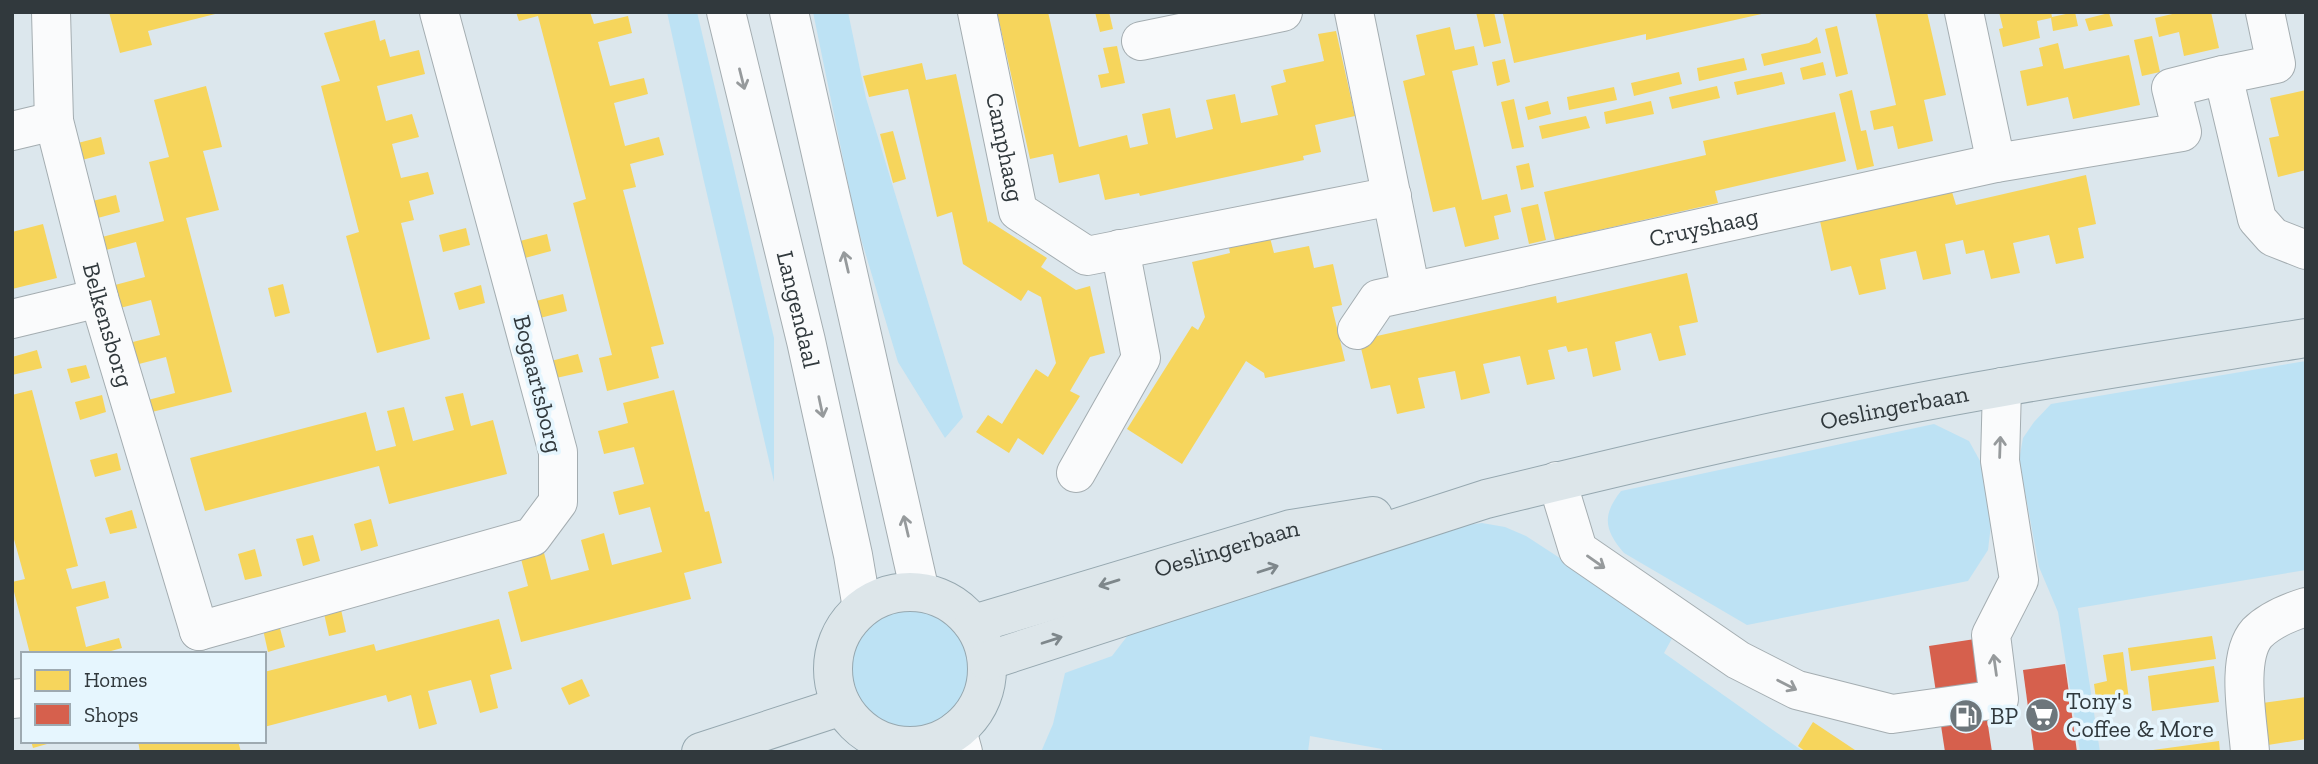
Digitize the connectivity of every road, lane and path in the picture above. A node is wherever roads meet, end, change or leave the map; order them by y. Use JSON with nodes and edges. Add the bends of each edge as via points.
{"nodes":[{"id":1,"x":51,"y":12,"type":"edge"},
{"id":2,"x":439,"y":12,"type":"edge"},
{"id":3,"x":726,"y":12,"type":"edge"},
{"id":4,"x":789,"y":12,"type":"edge"},
{"id":5,"x":977,"y":12,"type":"edge"},
{"id":6,"x":1283,"y":12,"type":"edge"},
{"id":7,"x":1354,"y":12,"type":"edge"},
{"id":8,"x":1964,"y":12,"type":"edge"},
{"id":9,"x":2265,"y":12,"type":"edge"},
{"id":10,"x":1141,"y":41,"type":"dead end"},
{"id":11,"x":2223,"y":75,"type":"junction"},
{"id":12,"x":54,"y":121,"type":"junction"},
{"id":13,"x":12,"y":131,"type":"edge"},
{"id":14,"x":1996,"y":163,"type":"junction"},
{"id":15,"x":1392,"y":196,"type":"junction"},
{"id":16,"x":1120,"y":249,"type":"junction"},
{"id":17,"x":2306,"y":250,"type":"edge"},
{"id":18,"x":1411,"y":292,"type":"junction"},
{"id":19,"x":99,"y":298,"type":"junction"},
{"id":20,"x":12,"y":319,"type":"edge"},
{"id":21,"x":1357,"y":330,"type":"dead end"},
{"id":22,"x":2306,"y":338,"type":"edge"},
{"id":23,"x":2002,"y":387,"type":"junction"},
{"id":24,"x":1076,"y":473,"type":"dead end"},
{"id":25,"x":1557,"y":481,"type":"junction"},
{"id":26,"x":1486,"y":499,"type":"junction"},
{"id":27,"x":920,"y":592,"type":"junction"},
{"id":28,"x":2306,"y":607,"type":"edge"},
{"id":29,"x":862,"y":608,"type":"junction"},
{"id":30,"x":974,"y":624,"type":"junction"},
{"id":31,"x":190,"y":643,"type":"edge"},
{"id":32,"x":987,"y":662,"type":"junction"},
{"id":33,"x":842,"y":706,"type":"junction"},
{"id":34,"x":960,"y":741,"type":"edge"},
{"id":35,"x":911,"y":749,"type":"edge"},
{"id":36,"x":701,"y":752,"type":"edge"},
{"id":37,"x":2250,"y":752,"type":"edge"}],
"edges":[{"from":1,"to":12,"type":"street","name":"Belkensborg"},
{"from":2,"to":31,"type":"street","name":"Bogaartsborg","via":[[558,452],[558,502],[532,537]]},
{"from":3,"to":29,"type":"street","name":"Langendaal","one_way":true,"via":[[806,341]]},
{"from":27,"to":4,"type":"street","one_way":true},
{"from":5,"to":16,"type":"street","name":"Camphaag","via":[[1018,211],[1087,256]]},
{"from":6,"to":10,"type":"street"},
{"from":7,"to":15,"type":"street"},
{"from":8,"to":14,"type":"street"},
{"from":9,"to":11,"type":"street","name":"Cruyshaag","via":[[2276,64]]},
{"from":11,"to":14,"type":"street","name":"Cruyshaag","via":[[2171,88],[2182,132]]},
{"from":11,"to":17,"type":"street","via":[[2257,219],[2273,237]]},
{"from":12,"to":13,"type":"street"},
{"from":12,"to":19,"type":"street","name":"Belkensborg"},
{"from":14,"to":18,"type":"street","name":"Cruyshaag"},
{"from":15,"to":16,"type":"street","name":"Camphaag"},
{"from":15,"to":18,"type":"street"},
{"from":16,"to":24,"type":"street","via":[[1141,358]]},
{"from":18,"to":21,"type":"street","name":"Cruyshaag","via":[[1378,299]]},
{"from":19,"to":20,"type":"street"},
{"from":19,"to":31,"type":"street","name":"Belkensborg"},
{"from":22,"to":23,"type":"main road","name":"Oeslingerbaan"},
{"from":23,"to":25,"type":"main road","name":"Oeslingerbaan","via":[[1819,422]]},
{"from":25,"to":23,"type":"street","one_way":true,"via":[[1578,550],[1738,660],[1797,690],[1892,714],[1999,699],[1991,635],[2019,580],[2000,461]]},
{"from":25,"to":26,"type":"main road","name":"Oeslingerbaan"},
{"from":26,"to":30,"type":"main road","name":"Oeslingerbaan","one_way":true,"via":[[1291,529]]},
{"from":32,"to":26,"type":"main road","name":"Oeslingerbaan","one_way":true},
{"from":27,"to":29,"type":"main road","via":[[885,596]]},
{"from":27,"to":30,"type":"main road","via":[[945,600]]},
{"from":28,"to":37,"type":"street","via":[[2256,634],[2247,653],[2244,678]]},
{"from":29,"to":33,"type":"main road","via":[[847,624],[833,659]]},
{"from":30,"to":32,"type":"main road"},
{"from":32,"to":34,"type":"main road","via":[[981,701]]},
{"from":33,"to":35,"type":"main road","via":[[859,727],[876,738]]},
{"from":33,"to":36,"type":"main road"},
{"from":34,"to":35,"type":"main road","via":[[938,741]]}]}
